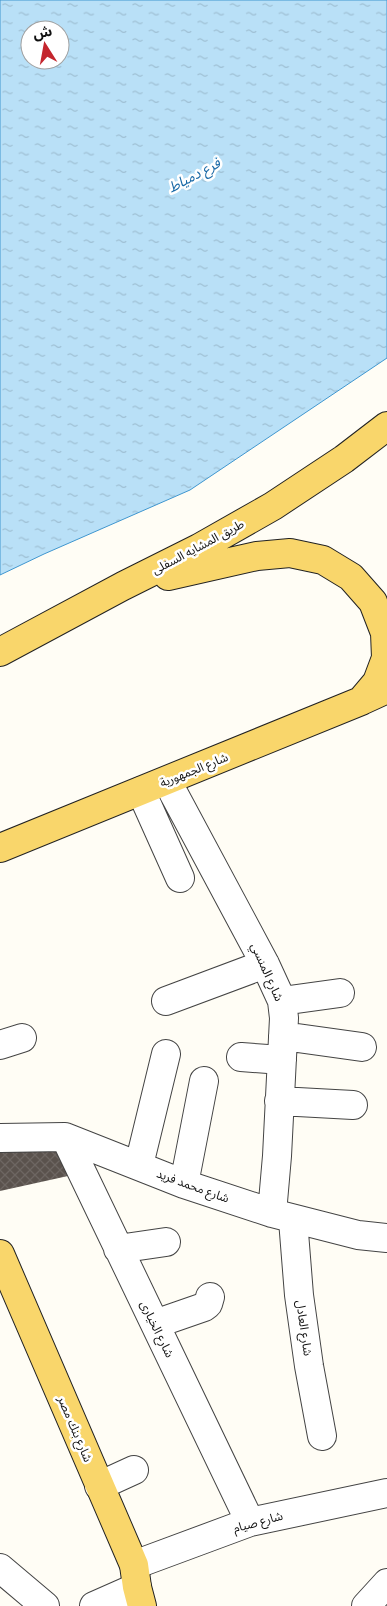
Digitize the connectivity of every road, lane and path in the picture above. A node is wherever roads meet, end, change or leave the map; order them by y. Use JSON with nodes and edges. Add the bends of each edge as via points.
{"nodes":[{"id":1,"x":387,"y":426,"type":"edge"},
{"id":2,"x":123,"y":586,"type":"junction"},
{"id":3,"x":386,"y":633,"type":"edge"},
{"id":4,"x":0,"y":652,"type":"edge"},
{"id":5,"x":387,"y":689,"type":"edge"},
{"id":6,"x":361,"y":701,"type":"junction"},
{"id":7,"x":168,"y":781,"type":"junction"},
{"id":8,"x":142,"y":791,"type":"junction"},
{"id":9,"x":0,"y":848,"type":"edge"},
{"id":10,"x":180,"y":878,"type":"dead end"},
{"id":11,"x":266,"y":964,"type":"junction"},
{"id":12,"x":340,"y":993,"type":"dead end"},
{"id":13,"x":282,"y":1001,"type":"junction"},
{"id":14,"x":166,"y":1002,"type":"dead end"},
{"id":15,"x":362,"y":1047,"type":"dead end"},
{"id":16,"x":283,"y":1048,"type":"junction"},
{"id":17,"x":166,"y":1054,"type":"dead end"},
{"id":18,"x":242,"y":1057,"type":"dead end"},
{"id":19,"x":204,"y":1081,"type":"dead end"},
{"id":20,"x":279,"y":1101,"type":"junction"},
{"id":21,"x":353,"y":1106,"type":"dead end"},
{"id":22,"x":65,"y":1137,"type":"junction"},
{"id":23,"x":0,"y":1138,"type":"edge"},
{"id":24,"x":139,"y":1165,"type":"junction"},
{"id":25,"x":184,"y":1184,"type":"junction"},
{"id":26,"x":283,"y":1216,"type":"junction"},
{"id":27,"x":387,"y":1238,"type":"edge"},
{"id":28,"x":166,"y":1242,"type":"dead end"},
{"id":29,"x":118,"y":1249,"type":"junction"},
{"id":30,"x":0,"y":1254,"type":"edge"},
{"id":31,"x":210,"y":1297,"type":"dead end"},
{"id":32,"x":155,"y":1324,"type":"junction"},
{"id":33,"x":322,"y":1436,"type":"dead end"},
{"id":34,"x":134,"y":1470,"type":"dead end"},
{"id":35,"x":99,"y":1486,"type":"junction"},
{"id":36,"x":387,"y":1493,"type":"edge"},
{"id":37,"x":250,"y":1522,"type":"junction"},
{"id":38,"x":0,"y":1568,"type":"edge"},
{"id":39,"x":387,"y":1583,"type":"edge"},
{"id":40,"x":138,"y":1586,"type":"edge"},
{"id":41,"x":45,"y":1606,"type":"edge"},
{"id":42,"x":94,"y":1606,"type":"edge"},
{"id":43,"x":366,"y":1606,"type":"edge"}],
"edges":[{"from":1,"to":2,"type":"main road","name":"طريق المشايه السفلى","via":[[272,506]]},
{"from":2,"to":3,"type":"main road","via":[[257,556],[290,553],[322,560],[351,577],[373,602]]},
{"from":2,"to":4,"type":"main road","name":"طريق المشايه السفلى"},
{"from":3,"to":6,"type":"main road","via":[[386,658],[377,682]]},
{"from":5,"to":6,"type":"main road","name":"شارع الجمهورية"},
{"from":6,"to":7,"type":"main road","name":"شارع الجمهورية"},
{"from":7,"to":8,"type":"main road","name":"شارع الجمهورية"},
{"from":7,"to":11,"type":"street","name":"شارع المنسي"},
{"from":8,"to":9,"type":"main road","name":"شارع الجمهورية"},
{"from":8,"to":10,"type":"street"},
{"from":11,"to":13,"type":"street","name":"شارع المنسي"},
{"from":11,"to":14,"type":"street"},
{"from":12,"to":13,"type":"street"},
{"from":13,"to":16,"type":"street","name":"شارع المنسي"},
{"from":15,"to":16,"type":"street"},
{"from":16,"to":18,"type":"street"},
{"from":16,"to":20,"type":"street","name":"شارع المنسي"},
{"from":17,"to":24,"type":"street"},
{"from":19,"to":25,"type":"street"},
{"from":20,"to":21,"type":"street"},
{"from":20,"to":26,"type":"street","name":"شارع المنسي","via":[[277,1156]]},
{"from":22,"to":23,"type":"street","name":"شارع محمد فريد"},
{"from":22,"to":24,"type":"street","name":"شارع محمد فريد"},
{"from":22,"to":29,"type":"street","name":"شارع الخيارى"},
{"from":24,"to":25,"type":"street","name":"شارع محمد فريد"},
{"from":25,"to":26,"type":"street","name":"شارع محمد فريد"},
{"from":26,"to":27,"type":"street","name":"شارع محمد فريد","via":[[358,1235]]},
{"from":26,"to":33,"type":"street","name":"شارع العادل"},
{"from":28,"to":29,"type":"street"},
{"from":29,"to":32,"type":"street","name":"شارع الخيارى"},
{"from":30,"to":35,"type":"main road","name":"شارع بنك مصر"},
{"from":31,"to":32,"type":"street","via":[[204,1307]]},
{"from":32,"to":37,"type":"street","name":"شارع الخيارى"},
{"from":34,"to":35,"type":"street"},
{"from":35,"to":40,"type":"main road","name":"شارع بنك مصر"},
{"from":36,"to":37,"type":"street","name":"شارع صيام"},
{"from":37,"to":40,"type":"street","name":"شارع صيام"},
{"from":38,"to":41,"type":"street"},
{"from":39,"to":43,"type":"street"},
{"from":40,"to":42,"type":"street","name":"شارع صيام"}]}
